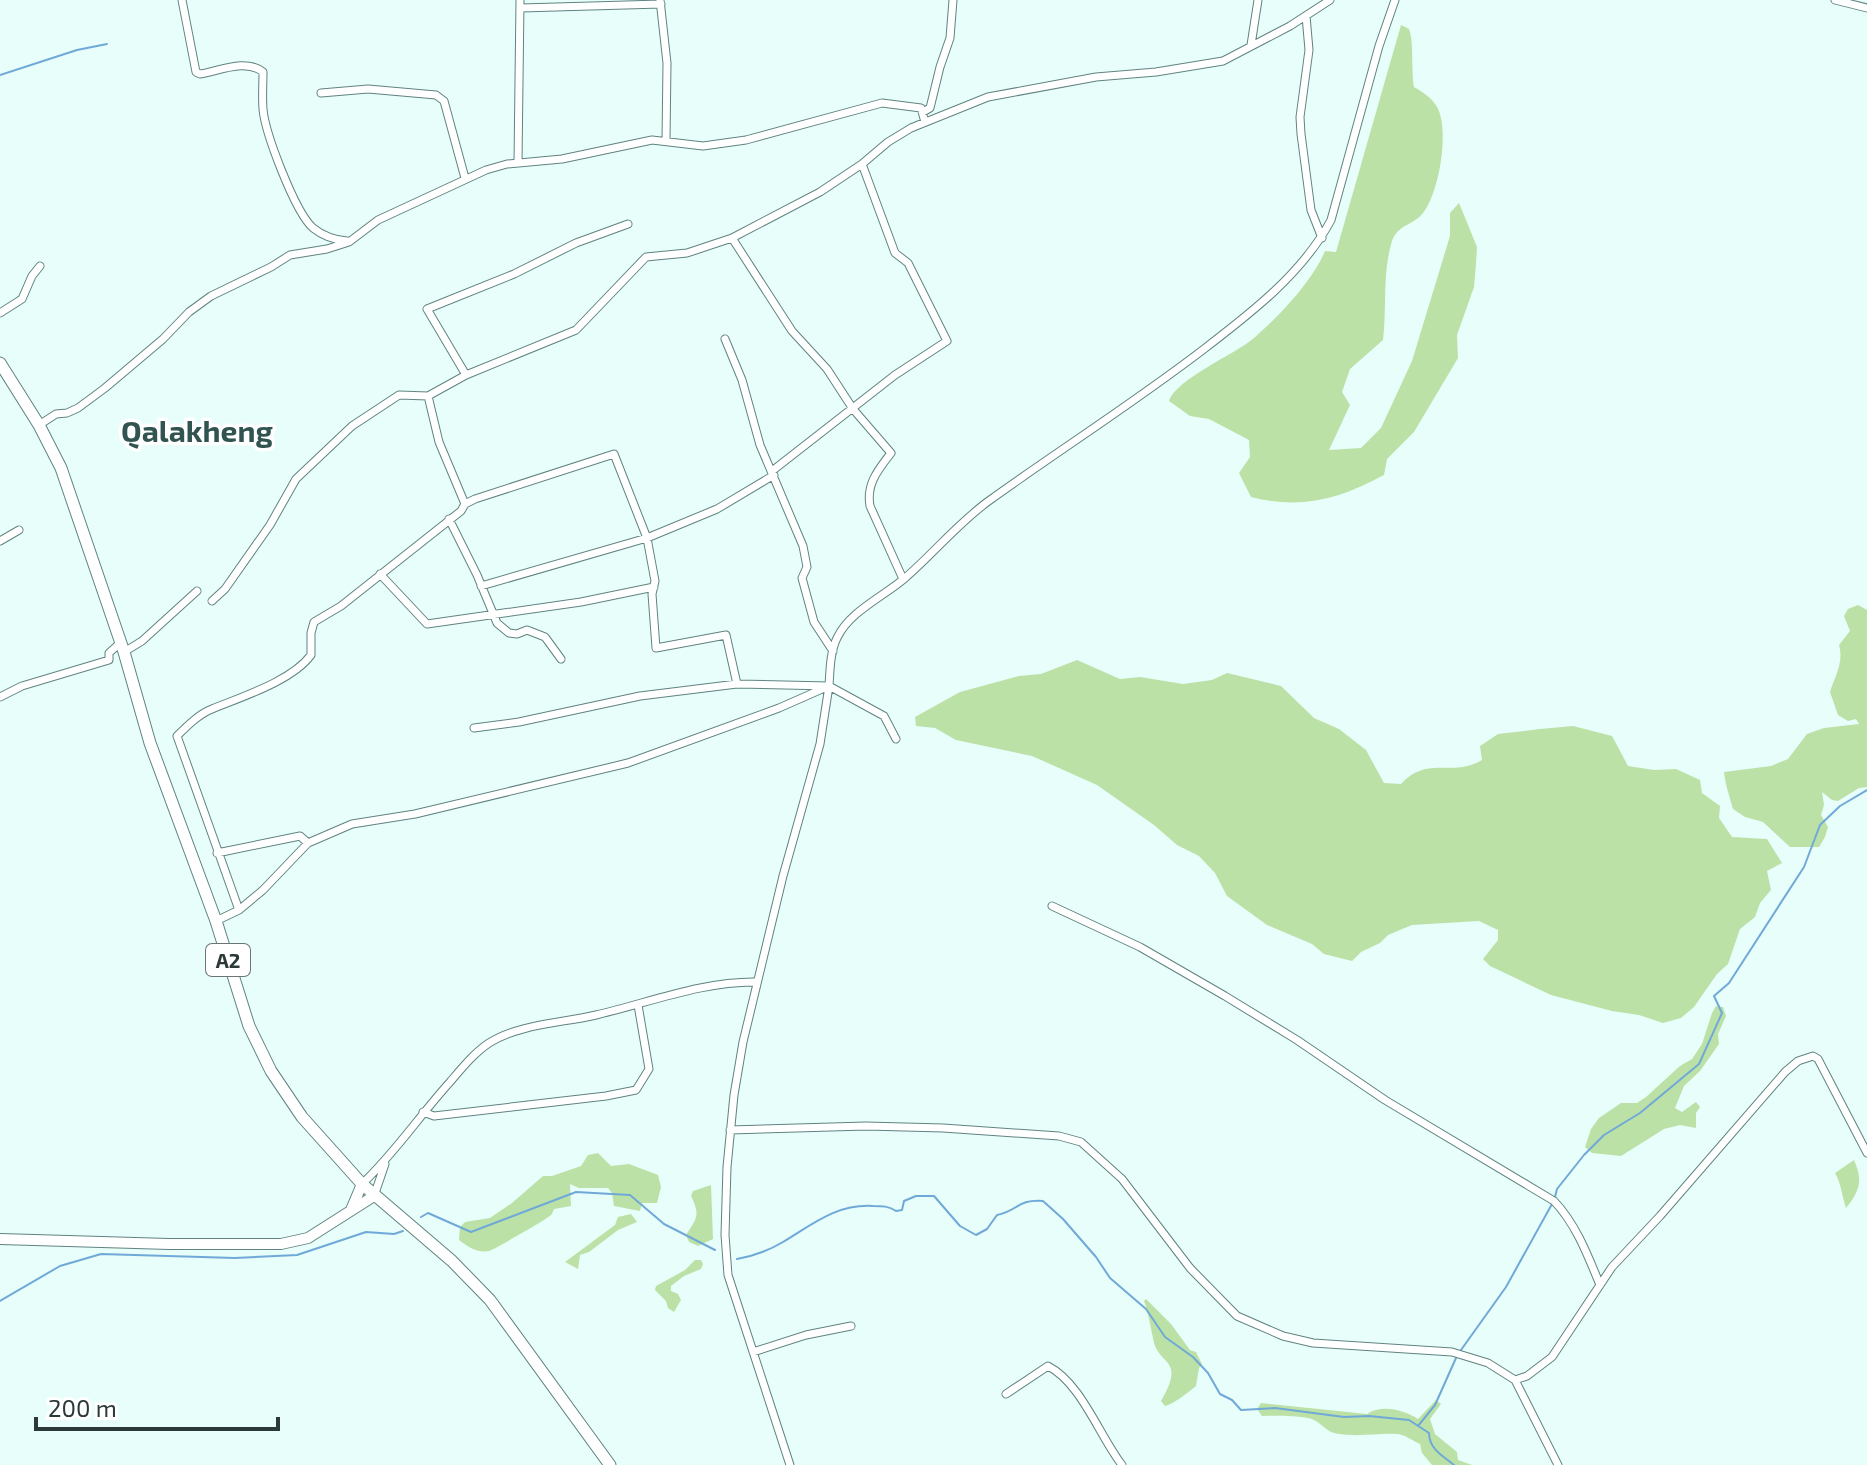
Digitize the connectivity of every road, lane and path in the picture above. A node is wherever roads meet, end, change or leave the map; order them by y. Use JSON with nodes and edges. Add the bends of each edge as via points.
{"nodes":[{"id":1,"x":182,"y":0,"type":"edge"},
{"id":2,"x":953,"y":0,"type":"edge"},
{"id":3,"x":1258,"y":0,"type":"edge"},
{"id":4,"x":1330,"y":0,"type":"edge"},
{"id":5,"x":1395,"y":0,"type":"edge"},
{"id":6,"x":1835,"y":0,"type":"edge"},
{"id":7,"x":660,"y":2,"type":"edge"},
{"id":8,"x":520,"y":4,"type":"edge"},
{"id":9,"x":1867,"y":8,"type":"edge"},
{"id":10,"x":1306,"y":16,"type":"junction"},
{"id":11,"x":1251,"y":45,"type":"junction"},
{"id":12,"x":321,"y":93,"type":"dead end"},
{"id":13,"x":923,"y":112,"type":"junction"},
{"id":14,"x":925,"y":122,"type":"junction"},
{"id":15,"x":666,"y":140,"type":"junction"},
{"id":16,"x":518,"y":163,"type":"junction"},
{"id":17,"x":862,"y":164,"type":"junction"},
{"id":18,"x":465,"y":178,"type":"junction"},
{"id":19,"x":628,"y":224,"type":"dead end"},
{"id":20,"x":732,"y":238,"type":"junction"},
{"id":21,"x":1322,"y":238,"type":"junction"},
{"id":22,"x":349,"y":242,"type":"junction"},
{"id":23,"x":40,"y":266,"type":"dead end"},
{"id":24,"x":0,"y":313,"type":"edge"},
{"id":25,"x":725,"y":339,"type":"dead end"},
{"id":26,"x":0,"y":363,"type":"edge"},
{"id":27,"x":466,"y":375,"type":"junction"},
{"id":28,"x":428,"y":396,"type":"junction"},
{"id":29,"x":853,"y":409,"type":"junction"},
{"id":30,"x":39,"y":425,"type":"junction"},
{"id":31,"x":773,"y":473,"type":"junction"},
{"id":32,"x":465,"y":504,"type":"junction"},
{"id":33,"x":449,"y":519,"type":"junction"},
{"id":34,"x":19,"y":530,"type":"dead end"},
{"id":35,"x":647,"y":538,"type":"junction"},
{"id":36,"x":0,"y":541,"type":"edge"},
{"id":37,"x":380,"y":574,"type":"junction"},
{"id":38,"x":903,"y":579,"type":"junction"},
{"id":39,"x":481,"y":586,"type":"junction"},
{"id":40,"x":654,"y":587,"type":"junction"},
{"id":41,"x":197,"y":591,"type":"dead end"},
{"id":42,"x":212,"y":601,"type":"dead end"},
{"id":43,"x":492,"y":614,"type":"junction"},
{"id":44,"x":122,"y":647,"type":"junction"},
{"id":45,"x":833,"y":651,"type":"junction"},
{"id":46,"x":561,"y":659,"type":"dead end"},
{"id":47,"x":737,"y":684,"type":"junction"},
{"id":48,"x":829,"y":686,"type":"junction"},
{"id":49,"x":0,"y":697,"type":"edge"},
{"id":50,"x":474,"y":728,"type":"dead end"},
{"id":51,"x":896,"y":739,"type":"dead end"},
{"id":52,"x":308,"y":843,"type":"junction"},
{"id":53,"x":217,"y":853,"type":"junction"},
{"id":54,"x":1052,"y":906,"type":"dead end"},
{"id":55,"x":239,"y":910,"type":"junction"},
{"id":56,"x":216,"y":921,"type":"junction"},
{"id":57,"x":757,"y":982,"type":"junction"},
{"id":58,"x":638,"y":1005,"type":"junction"},
{"id":59,"x":423,"y":1112,"type":"junction"},
{"id":60,"x":730,"y":1130,"type":"junction"},
{"id":61,"x":1867,"y":1153,"type":"edge"},
{"id":62,"x":385,"y":1162,"type":"junction"},
{"id":63,"x":362,"y":1184,"type":"junction"},
{"id":64,"x":374,"y":1196,"type":"junction"},
{"id":65,"x":351,"y":1210,"type":"junction"},
{"id":66,"x":0,"y":1239,"type":"edge"},
{"id":67,"x":1600,"y":1285,"type":"junction"},
{"id":68,"x":851,"y":1326,"type":"dead end"},
{"id":69,"x":753,"y":1352,"type":"junction"},
{"id":70,"x":1515,"y":1380,"type":"junction"},
{"id":71,"x":1006,"y":1394,"type":"dead end"},
{"id":72,"x":610,"y":1465,"type":"edge"},
{"id":73,"x":790,"y":1465,"type":"edge"},
{"id":74,"x":1122,"y":1465,"type":"edge"},
{"id":75,"x":1558,"y":1465,"type":"edge"}],
"edges":[{"from":1,"to":22,"type":"street","via":[[196,72],[244,65],[263,72],[263,111],[299,206],[311,226]]},
{"from":2,"to":13,"type":"street","via":[[950,38],[934,98]]},
{"from":3,"to":11,"type":"street"},
{"from":4,"to":10,"type":"street"},
{"from":5,"to":21,"type":"street"},
{"from":6,"to":9,"type":"street"},
{"from":7,"to":8,"type":"street"},
{"from":7,"to":15,"type":"street"},
{"from":8,"to":16,"type":"street"},
{"from":10,"to":11,"type":"street"},
{"from":10,"to":21,"type":"street","via":[[1309,50],[1301,126],[1311,210]]},
{"from":11,"to":14,"type":"street","via":[[1223,61],[988,97]]},
{"from":12,"to":18,"type":"street","via":[[368,89],[436,95],[444,101]]},
{"from":13,"to":14,"type":"street"},
{"from":13,"to":15,"type":"street","via":[[882,103],[746,140],[703,146]]},
{"from":14,"to":17,"type":"street"},
{"from":15,"to":16,"type":"street"},
{"from":16,"to":18,"type":"street"},
{"from":17,"to":20,"type":"street"},
{"from":17,"to":29,"type":"street","via":[[895,253],[908,263],[947,341]]},
{"from":18,"to":22,"type":"street","via":[[378,220]]},
{"from":19,"to":27,"type":"street","via":[[427,309]]},
{"from":20,"to":27,"type":"street","via":[[687,253],[646,257],[576,330]]},
{"from":20,"to":29,"type":"street","via":[[792,331]]},
{"from":21,"to":38,"type":"street","via":[[1250,312],[1157,385],[988,502]]},
{"from":22,"to":30,"type":"street","via":[[290,255],[211,296],[96,395]]},
{"from":23,"to":24,"type":"street","via":[[22,299]]},
{"from":25,"to":31,"type":"street"},
{"from":26,"to":30,"type":"main road","number":"A2"},
{"from":27,"to":28,"type":"street"},
{"from":28,"to":32,"type":"street","via":[[439,442]]},
{"from":28,"to":42,"type":"street","via":[[399,395],[318,457],[296,479],[270,525]]},
{"from":29,"to":31,"type":"street"},
{"from":29,"to":38,"type":"street","via":[[891,453],[868,497]]},
{"from":30,"to":44,"type":"main road","number":"A2","via":[[61,468]]},
{"from":31,"to":35,"type":"street","via":[[717,509]]},
{"from":31,"to":45,"type":"street","via":[[803,546],[807,567],[802,578],[814,622]]},
{"from":32,"to":33,"type":"street"},
{"from":32,"to":35,"type":"street","via":[[614,454]]},
{"from":33,"to":37,"type":"street"},
{"from":33,"to":39,"type":"street"},
{"from":34,"to":36,"type":"street"},
{"from":35,"to":39,"type":"street"},
{"from":35,"to":40,"type":"street"},
{"from":37,"to":43,"type":"street","via":[[427,624]]},
{"from":37,"to":53,"type":"street","via":[[314,622],[311,655],[299,668],[210,709],[177,736]]},
{"from":38,"to":45,"type":"street","via":[[858,612]]},
{"from":39,"to":43,"type":"street"},
{"from":40,"to":43,"type":"street"},
{"from":40,"to":47,"type":"street","via":[[656,648],[726,635]]},
{"from":41,"to":44,"type":"street","via":[[142,641]]},
{"from":43,"to":46,"type":"street","via":[[509,633],[527,630],[545,637]]},
{"from":44,"to":49,"type":"street","via":[[109,653],[109,660]]},
{"from":44,"to":56,"type":"main road","number":"A2","via":[[150,743]]},
{"from":45,"to":48,"type":"street"},
{"from":47,"to":48,"type":"street"},
{"from":47,"to":50,"type":"street","via":[[640,696]]},
{"from":48,"to":51,"type":"street","via":[[884,716]]},
{"from":48,"to":52,"type":"street","via":[[628,763],[352,824]]},
{"from":48,"to":57,"type":"street","via":[[820,744]]},
{"from":52,"to":53,"type":"street","via":[[300,836]]},
{"from":52,"to":55,"type":"street"},
{"from":53,"to":55,"type":"street"},
{"from":54,"to":67,"type":"street","via":[[1140,947],[1225,996],[1554,1201],[1585,1248]]},
{"from":55,"to":56,"type":"street"},
{"from":56,"to":63,"type":"main road","number":"A2","via":[[249,1026],[271,1071],[302,1117]]},
{"from":57,"to":58,"type":"street","via":[[735,982]]},
{"from":57,"to":60,"type":"street"},
{"from":58,"to":59,"type":"street","via":[[491,1042]]},
{"from":58,"to":59,"type":"street","via":[[649,1069],[636,1090],[434,1116]]},
{"from":59,"to":62,"type":"street"},
{"from":60,"to":69,"type":"street","via":[[728,1275]]},
{"from":60,"to":70,"type":"street","via":[[943,1128],[1081,1142],[1122,1179],[1190,1268],[1237,1316],[1313,1343],[1452,1352],[1488,1363]]},
{"from":61,"to":67,"type":"street","via":[[1818,1059],[1798,1061]]},
{"from":62,"to":63,"type":"street"},
{"from":62,"to":64,"type":"street"},
{"from":63,"to":64,"type":"main road","number":"A2"},
{"from":63,"to":65,"type":"main road"},
{"from":64,"to":65,"type":"main road"},
{"from":64,"to":72,"type":"main road","number":"A2","via":[[490,1300]]},
{"from":65,"to":66,"type":"main road","via":[[308,1238],[281,1244]]},
{"from":67,"to":70,"type":"street","via":[[1552,1357]]},
{"from":68,"to":69,"type":"street"},
{"from":69,"to":73,"type":"street"},
{"from":70,"to":75,"type":"street"},
{"from":71,"to":74,"type":"street","via":[[1040,1369],[1055,1370],[1068,1381]]}]}
